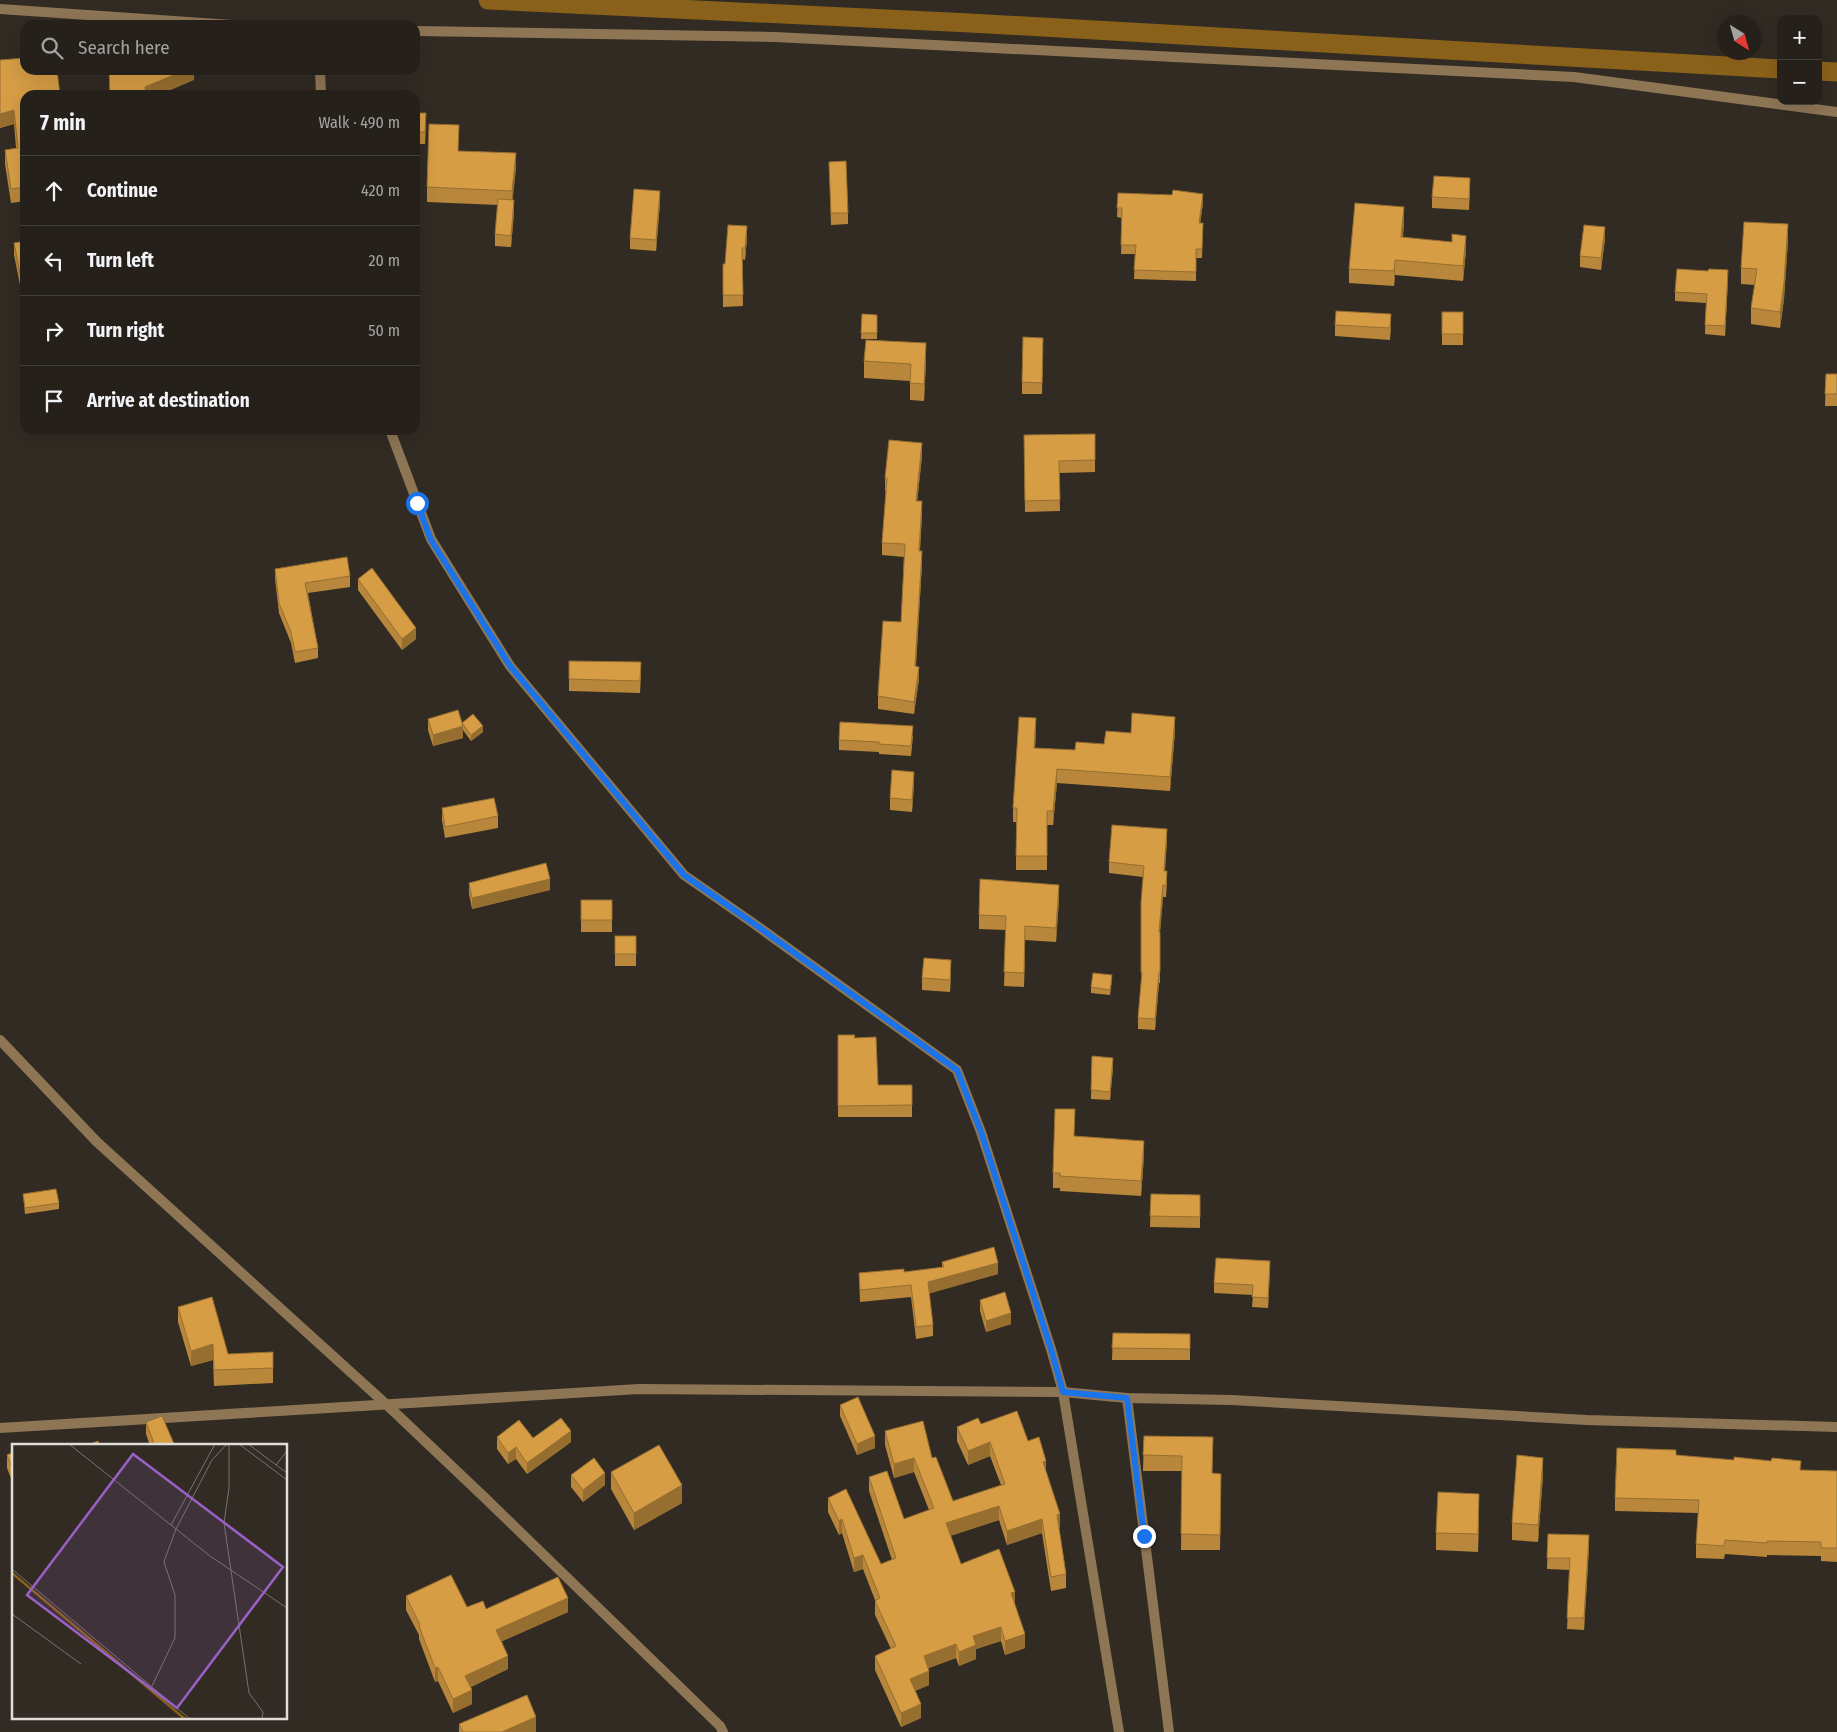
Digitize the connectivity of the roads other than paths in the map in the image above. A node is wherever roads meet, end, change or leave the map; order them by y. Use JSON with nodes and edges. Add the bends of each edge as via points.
{"nodes":[{"id":1,"x":0,"y":9,"type":"edge"},
{"id":2,"x":160,"y":20,"type":"edge"},
{"id":3,"x":420,"y":30,"type":"edge"},
{"id":4,"x":320,"y":75,"type":"edge"},
{"id":5,"x":321,"y":90,"type":"edge"},
{"id":6,"x":1837,"y":112,"type":"edge"},
{"id":7,"x":392,"y":435,"type":"edge"},
{"id":8,"x":0,"y":1040,"type":"edge"},
{"id":9,"x":1063,"y":1392,"type":"junction"},
{"id":10,"x":1127,"y":1398,"type":"junction"},
{"id":11,"x":386,"y":1405,"type":"junction"},
{"id":12,"x":1837,"y":1427,"type":"edge"},
{"id":13,"x":0,"y":1428,"type":"edge"},
{"id":14,"x":723,"y":1732,"type":"edge"},
{"id":15,"x":1119,"y":1732,"type":"edge"},
{"id":16,"x":1169,"y":1732,"type":"edge"}],
"edges":[{"from":1,"to":2,"type":"street"},
{"from":3,"to":6,"type":"street","via":[[775,37],[1574,77]]},
{"from":4,"to":5,"type":"street"},
{"from":7,"to":9,"type":"street","via":[[431,540],[510,666],[684,875],[957,1070],[981,1132]]},
{"from":8,"to":11,"type":"street","via":[[97,1142]]},
{"from":9,"to":10,"type":"street"},
{"from":9,"to":11,"type":"street","via":[[639,1389]]},
{"from":9,"to":15,"type":"street"},
{"from":10,"to":12,"type":"street","via":[[1232,1400],[1587,1420]]},
{"from":10,"to":16,"type":"street"},
{"from":11,"to":13,"type":"street"},
{"from":11,"to":14,"type":"street","via":[[534,1545]]}]}
